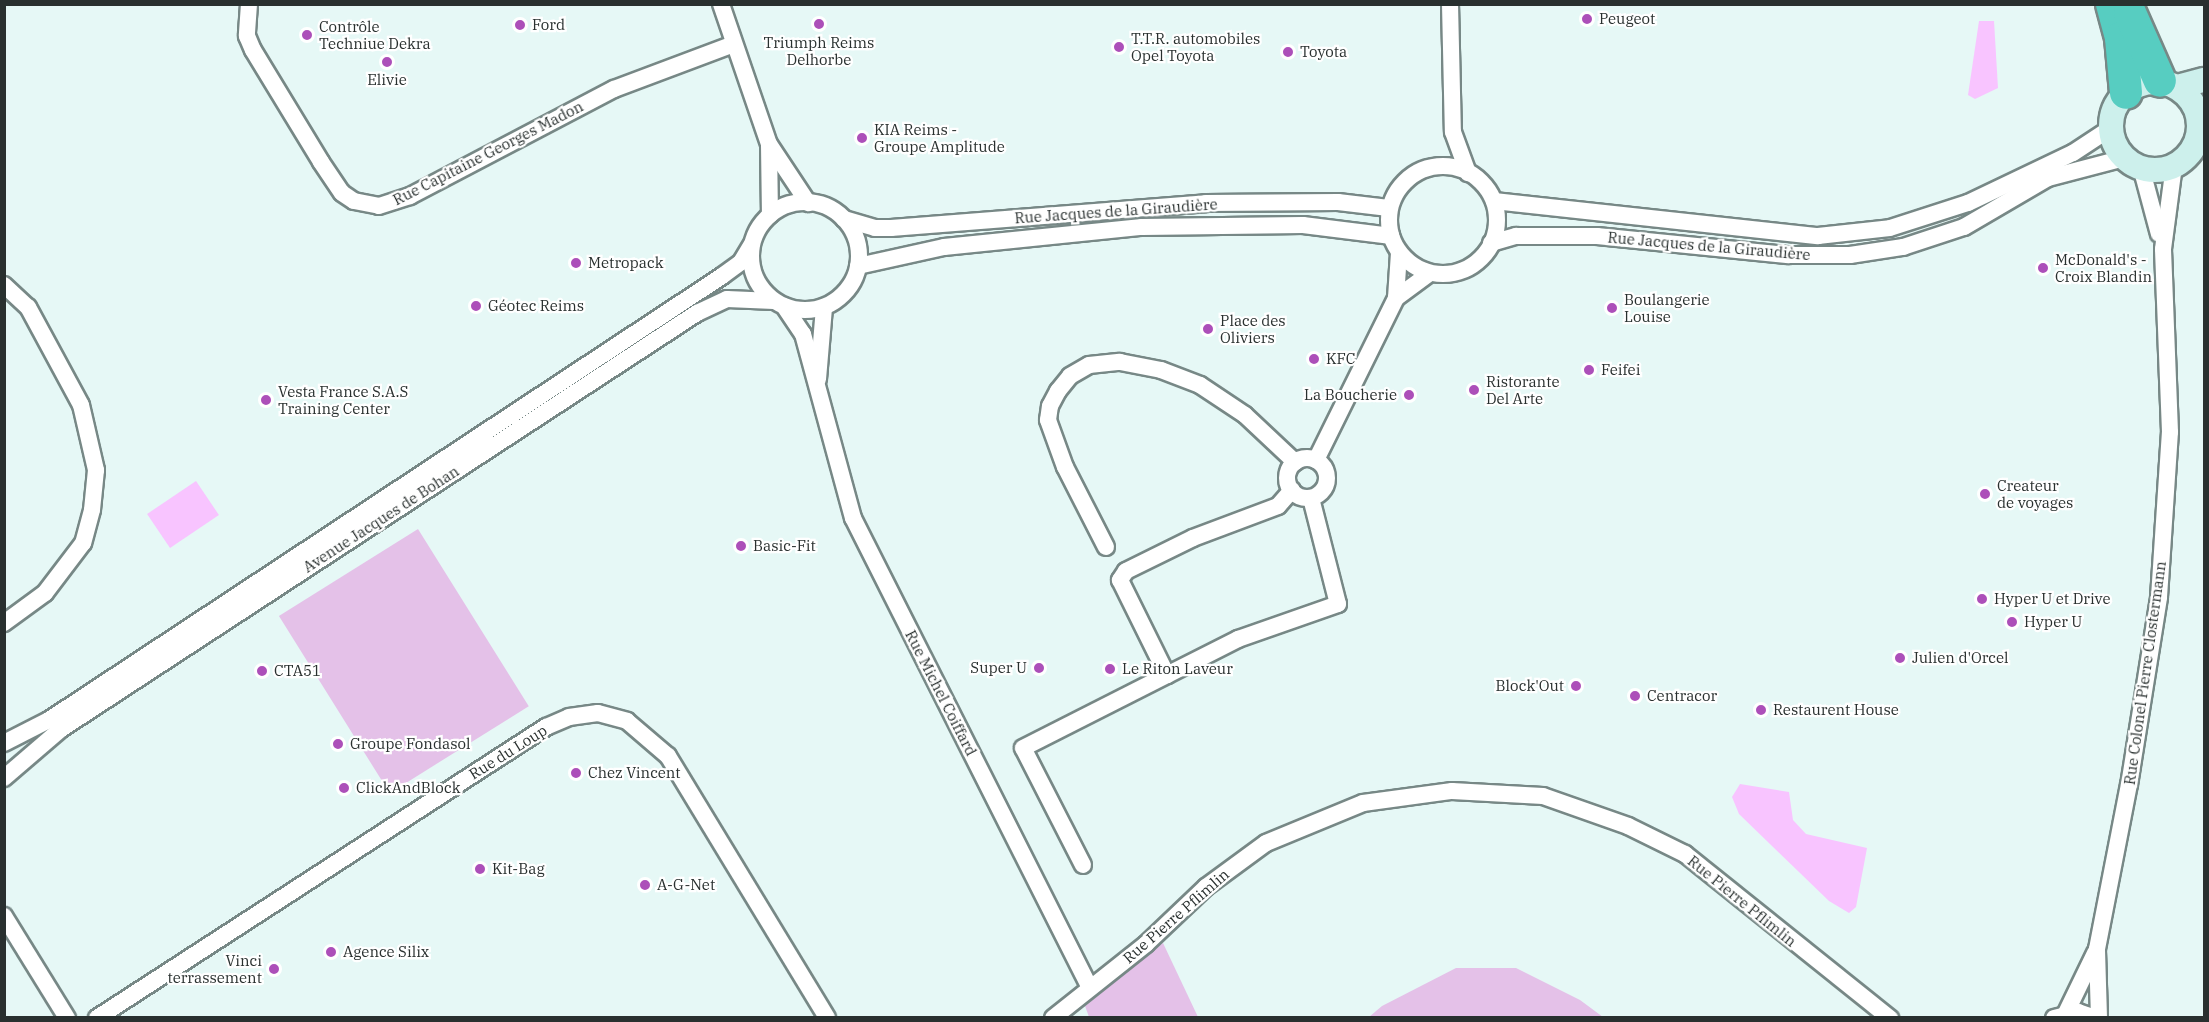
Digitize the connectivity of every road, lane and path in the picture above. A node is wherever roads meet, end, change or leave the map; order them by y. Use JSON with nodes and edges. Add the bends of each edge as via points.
{"nodes":[{"id":1,"x":249,"y":4,"type":"edge"},
{"id":2,"x":721,"y":4,"type":"edge"},
{"id":3,"x":1450,"y":4,"type":"edge"},
{"id":4,"x":2112,"y":4,"type":"edge"},
{"id":5,"x":2127,"y":4,"type":"edge"},
{"id":6,"x":734,"y":44,"type":"junction"},
{"id":7,"x":2205,"y":80,"type":"edge"},
{"id":8,"x":2168,"y":84,"type":"junction"},
{"id":9,"x":2126,"y":93,"type":"junction"},
{"id":10,"x":2201,"y":111,"type":"edge"},
{"id":11,"x":2111,"y":128,"type":"junction"},
{"id":12,"x":769,"y":144,"type":"junction"},
{"id":13,"x":2133,"y":162,"type":"junction"},
{"id":14,"x":2174,"y":166,"type":"junction"},
{"id":15,"x":1468,"y":173,"type":"junction"},
{"id":16,"x":1494,"y":201,"type":"junction"},
{"id":17,"x":808,"y":202,"type":"junction"},
{"id":18,"x":1389,"y":208,"type":"junction"},
{"id":19,"x":770,"y":215,"type":"junction"},
{"id":20,"x":844,"y":219,"type":"junction"},
{"id":21,"x":1391,"y":236,"type":"junction"},
{"id":22,"x":1491,"y":243,"type":"junction"},
{"id":23,"x":752,"y":244,"type":"junction"},
{"id":24,"x":2163,"y":249,"type":"junction"},
{"id":25,"x":1399,"y":253,"type":"junction"},
{"id":26,"x":858,"y":266,"type":"junction"},
{"id":27,"x":1430,"y":273,"type":"junction"},
{"id":28,"x":4,"y":285,"type":"edge"},
{"id":29,"x":1396,"y":298,"type":"junction"},
{"id":30,"x":779,"y":303,"type":"junction"},
{"id":31,"x":824,"y":307,"type":"junction"},
{"id":32,"x":817,"y":389,"type":"junction"},
{"id":33,"x":1316,"y":460,"type":"junction"},
{"id":34,"x":1295,"y":462,"type":"junction"},
{"id":35,"x":1292,"y":490,"type":"junction"},
{"id":36,"x":1311,"y":498,"type":"junction"},
{"id":37,"x":1106,"y":548,"type":"dead end"},
{"id":38,"x":4,"y":623,"type":"edge"},
{"id":39,"x":1167,"y":675,"type":"junction"},
{"id":40,"x":4,"y":742,"type":"edge"},
{"id":41,"x":4,"y":778,"type":"edge"},
{"id":42,"x":1083,"y":865,"type":"dead end"},
{"id":43,"x":4,"y":902,"type":"edge"},
{"id":44,"x":4,"y":916,"type":"edge"},
{"id":45,"x":18,"y":934,"type":"junction"},
{"id":46,"x":2097,"y":949,"type":"junction"},
{"id":47,"x":1090,"y":988,"type":"junction"},
{"id":48,"x":2060,"y":1015,"type":"edge"},
{"id":49,"x":67,"y":1017,"type":"edge"},
{"id":50,"x":97,"y":1017,"type":"edge"},
{"id":51,"x":826,"y":1017,"type":"edge"},
{"id":52,"x":1053,"y":1017,"type":"edge"},
{"id":53,"x":1890,"y":1017,"type":"edge"},
{"id":54,"x":2097,"y":1017,"type":"edge"}],
"edges":[{"from":1,"to":6,"type":"street","name":"Rue Capitaine Georges Madon","via":[[247,36],[253,50],[321,162],[342,193],[354,201],[379,206],[410,196],[614,89]]},
{"from":2,"to":6,"type":"street"},
{"from":3,"to":15,"type":"street","via":[[1453,132]]},
{"from":4,"to":9,"type":"highway","via":[[2121,38]]},
{"from":5,"to":8,"type":"highway","via":[[2143,49]]},
{"from":6,"to":12,"type":"street"},
{"from":7,"to":8,"type":"street"},
{"from":8,"to":9,"type":"street","via":[[2143,82]]},
{"from":8,"to":10,"type":"street","via":[[2191,98]]},
{"from":9,"to":11,"type":"street","via":[[2116,103]]},
{"from":10,"to":14,"type":"street","via":[[2200,131],[2193,148]]},
{"from":11,"to":13,"type":"street","via":[[2117,152]]},
{"from":11,"to":16,"type":"street","name":"Rue Jacques de la Giraudière","via":[[2073,153],[1968,203],[1890,228],[1818,236]]},
{"from":12,"to":17,"type":"street"},
{"from":12,"to":19,"type":"street"},
{"from":13,"to":14,"type":"street","via":[[2149,170]]},
{"from":13,"to":22,"type":"street","name":"Rue Jacques de la Giraudière","via":[[2048,178],[1964,227],[1904,247],[1850,255],[1789,255],[1596,236],[1516,236]]},
{"from":13,"to":24,"type":"street","name":"Rue Colonel Pierre Clostermann"},
{"from":14,"to":24,"type":"street","name":"Rue Colonel Pierre Clostermann"},
{"from":15,"to":16,"type":"street","via":[[1492,193]]},
{"from":15,"to":18,"type":"street","via":[[1457,166],[1435,166],[1413,174],[1399,187]]},
{"from":16,"to":22,"type":"street","via":[[1496,234]]},
{"from":17,"to":19,"type":"street"},
{"from":17,"to":20,"type":"street"},
{"from":18,"to":20,"type":"street","name":"Rue Jacques de la Giraudière","via":[[1338,202],[1206,203],[891,228],[875,228]]},
{"from":18,"to":21,"type":"street"},
{"from":19,"to":23,"type":"street"},
{"from":20,"to":26,"type":"street","via":[[858,249]]},
{"from":21,"to":25,"type":"street"},
{"from":21,"to":26,"type":"street","name":"Rue Jacques de la Giraudière","via":[[1303,225],[1142,227],[944,247]]},
{"from":22,"to":27,"type":"street","via":[[1470,269]]},
{"from":23,"to":30,"type":"street","via":[[754,276]]},
{"from":23,"to":40,"type":"street","name":"Avenue Jacques de Bohan","via":[[741,262],[49,720]]},
{"from":24,"to":46,"type":"street","name":"Rue Colonel Pierre Clostermann","via":[[2170,432],[2159,597],[2129,785]]},
{"from":25,"to":27,"type":"street","via":[[1409,264]]},
{"from":25,"to":29,"type":"street"},
{"from":26,"to":31,"type":"street","via":[[840,297]]},
{"from":27,"to":29,"type":"street"},
{"from":28,"to":38,"type":"street","via":[[28,307],[81,405],[96,470],[93,510],[82,543],[45,593]]},
{"from":29,"to":33,"type":"street"},
{"from":30,"to":31,"type":"street","via":[[811,310]]},
{"from":30,"to":32,"type":"street","name":"Rue Michel Coiffard","via":[[802,334]]},
{"from":30,"to":41,"type":"street","name":"Avenue Jacques de Bohan","via":[[728,299],[698,313],[61,729]]},
{"from":31,"to":32,"type":"street","name":"Rue Michel Coiffard"},
{"from":32,"to":47,"type":"street","name":"Rue Michel Coiffard","via":[[853,518]]},
{"from":33,"to":34,"type":"street"},
{"from":33,"to":36,"type":"street","via":[[1327,472],[1328,480],[1320,494]]},
{"from":34,"to":35,"type":"street","via":[[1288,476]]},
{"from":34,"to":37,"type":"street","via":[[1236,407],[1200,385],[1161,370],[1120,362],[1089,365],[1070,376],[1058,391],[1048,420],[1065,467]]},
{"from":35,"to":36,"type":"street"},
{"from":35,"to":39,"type":"street","via":[[1278,506],[1194,538],[1126,571],[1120,580]]},
{"from":36,"to":39,"type":"street","via":[[1338,604],[1238,639]]},
{"from":39,"to":42,"type":"street","via":[[1023,748]]},
{"from":43,"to":45,"type":"street"},
{"from":44,"to":45,"type":"street"},
{"from":45,"to":49,"type":"street"},
{"from":46,"to":48,"type":"street","name":"Rue Colonel Pierre Clostermann"},
{"from":46,"to":54,"type":"street","name":"Rue Colonel Pierre Clostermann"},
{"from":47,"to":52,"type":"street","name":"Rue Pierre Pflimlin"},
{"from":47,"to":53,"type":"street","name":"Rue Pierre Pflimlin","via":[[1146,944],[1206,887],[1266,843],[1363,803],[1452,791],[1543,796],[1628,826],[1685,854]]},
{"from":48,"to":54,"type":"street"},
{"from":50,"to":51,"type":"street","name":"Rue du Loup","via":[[546,727],[570,717],[598,713],[627,721],[668,756]]}]}
